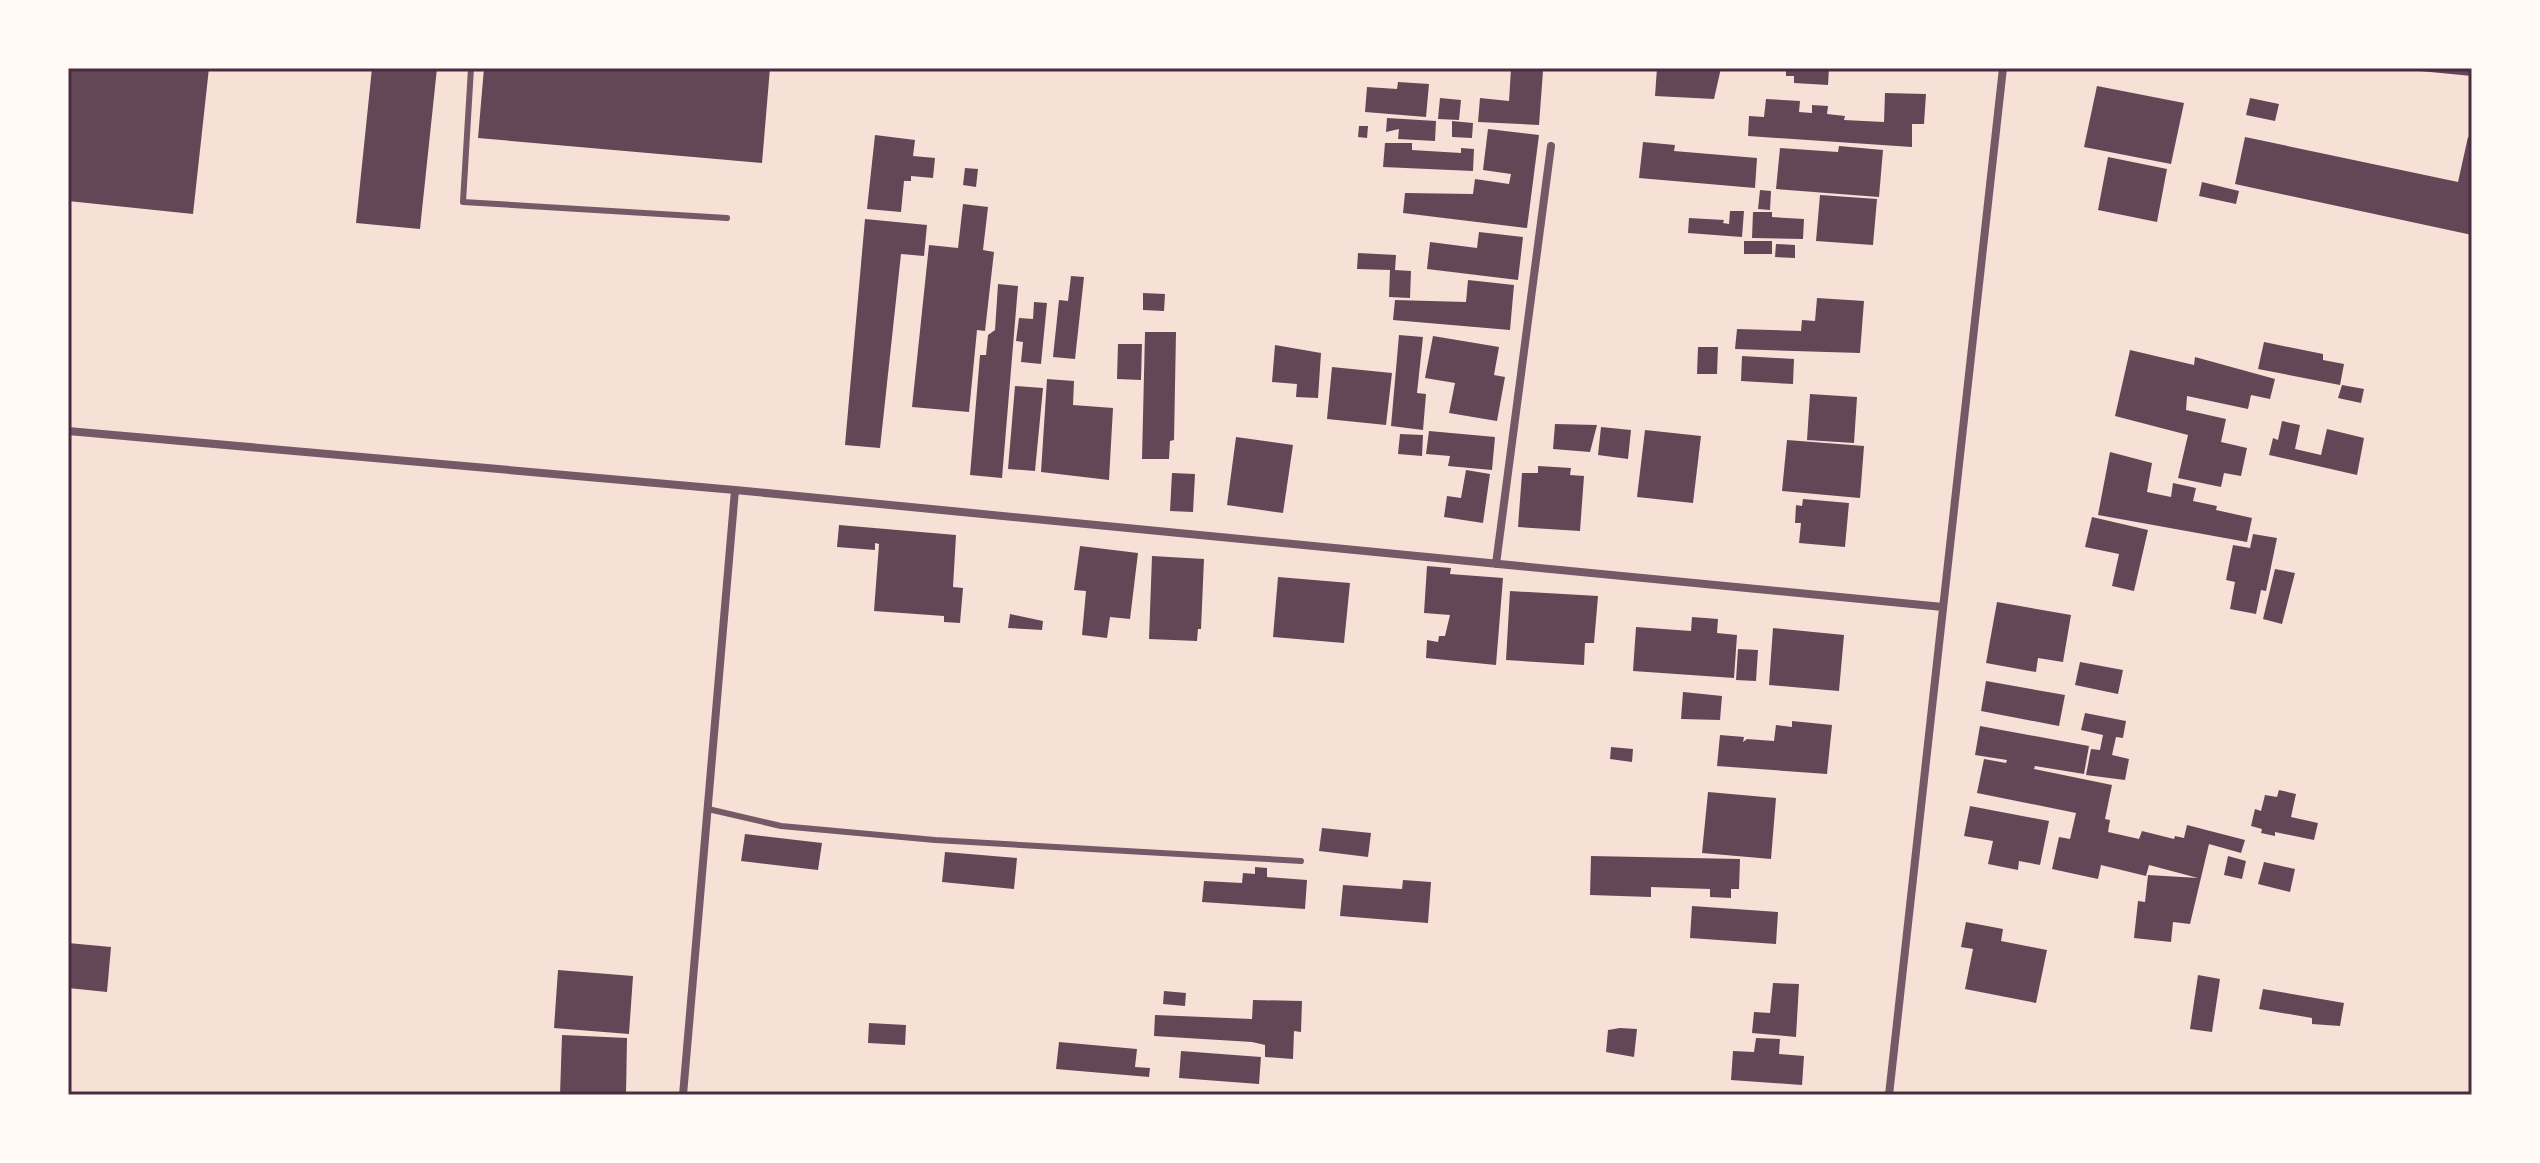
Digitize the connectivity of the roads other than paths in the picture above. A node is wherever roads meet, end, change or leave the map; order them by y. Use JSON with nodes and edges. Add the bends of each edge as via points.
{"nodes":[{"id":1,"x":471,"y":68,"type":"edge"},
{"id":2,"x":2003,"y":68,"type":"edge"},
{"id":3,"x":1551,"y":146,"type":"dead end"},
{"id":4,"x":727,"y":218,"type":"dead end"},
{"id":5,"x":68,"y":431,"type":"edge"},
{"id":6,"x":735,"y":490,"type":"junction"},
{"id":7,"x":1496,"y":564,"type":"junction"},
{"id":8,"x":1943,"y":607,"type":"junction"},
{"id":9,"x":708,"y":809,"type":"junction"},
{"id":10,"x":1301,"y":861,"type":"dead end"},
{"id":11,"x":683,"y":1095,"type":"edge"},
{"id":12,"x":1889,"y":1095,"type":"edge"}],
"edges":[{"from":1,"to":4,"type":"lane","via":[[463,202]]},
{"from":2,"to":8,"type":"street"},
{"from":3,"to":7,"type":"street"},
{"from":5,"to":6,"type":"street"},
{"from":6,"to":7,"type":"street"},
{"from":6,"to":9,"type":"street"},
{"from":7,"to":8,"type":"street"},
{"from":8,"to":12,"type":"street"},
{"from":9,"to":10,"type":"lane","via":[[781,826],[935,840]]},
{"from":9,"to":11,"type":"street"}]}
